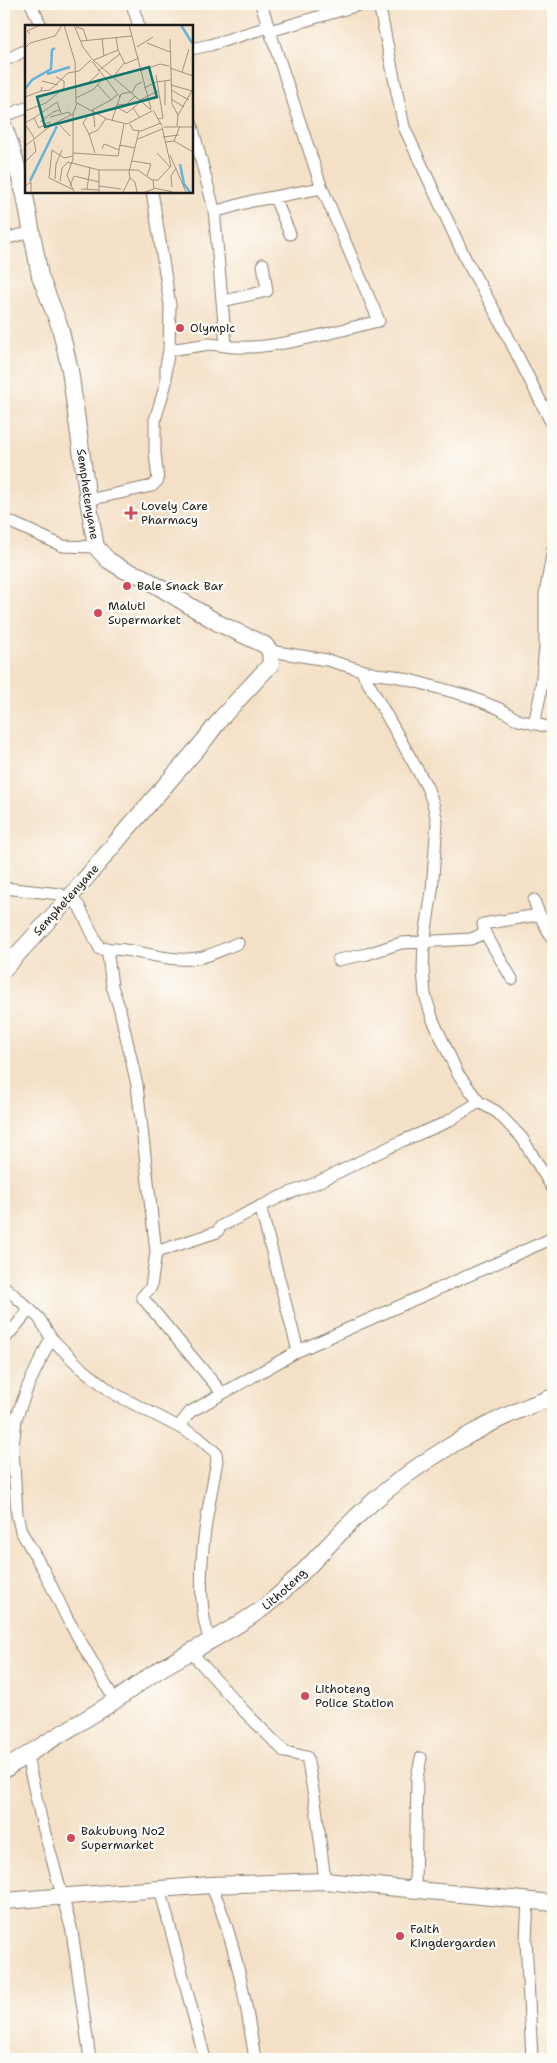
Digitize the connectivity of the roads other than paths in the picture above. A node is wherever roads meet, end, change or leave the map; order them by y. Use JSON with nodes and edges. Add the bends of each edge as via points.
{"nodes":[{"id":1,"x":31,"y":4,"type":"edge"},
{"id":2,"x":132,"y":4,"type":"edge"},
{"id":3,"x":261,"y":4,"type":"edge"},
{"id":4,"x":362,"y":4,"type":"edge"},
{"id":5,"x":379,"y":4,"type":"edge"},
{"id":6,"x":41,"y":25,"type":"edge"},
{"id":7,"x":139,"y":25,"type":"edge"},
{"id":8,"x":269,"y":29,"type":"junction"},
{"id":9,"x":25,"y":50,"type":"edge"},
{"id":10,"x":192,"y":50,"type":"edge"},
{"id":11,"x":4,"y":61,"type":"edge"},
{"id":12,"x":25,"y":108,"type":"edge"},
{"id":13,"x":4,"y":116,"type":"edge"},
{"id":14,"x":192,"y":126,"type":"edge"},
{"id":15,"x":4,"y":127,"type":"edge"},
{"id":16,"x":322,"y":188,"type":"junction"},
{"id":17,"x":152,"y":192,"type":"edge"},
{"id":18,"x":275,"y":198,"type":"junction"},
{"id":19,"x":214,"y":212,"type":"junction"},
{"id":20,"x":32,"y":232,"type":"junction"},
{"id":21,"x":290,"y":234,"type":"dead end"},
{"id":22,"x":4,"y":239,"type":"edge"},
{"id":23,"x":263,"y":264,"type":"dead end"},
{"id":24,"x":223,"y":301,"type":"junction"},
{"id":25,"x":226,"y":346,"type":"junction"},
{"id":26,"x":169,"y":350,"type":"junction"},
{"id":27,"x":553,"y":426,"type":"edge"},
{"id":28,"x":88,"y":500,"type":"junction"},
{"id":29,"x":4,"y":519,"type":"edge"},
{"id":30,"x":96,"y":547,"type":"junction"},
{"id":31,"x":553,"y":549,"type":"edge"},
{"id":32,"x":270,"y":651,"type":"junction"},
{"id":33,"x":361,"y":670,"type":"junction"},
{"id":34,"x":534,"y":724,"type":"junction"},
{"id":35,"x":553,"y":728,"type":"edge"},
{"id":36,"x":4,"y":888,"type":"edge"},
{"id":37,"x":69,"y":899,"type":"junction"},
{"id":38,"x":534,"y":900,"type":"dead end"},
{"id":39,"x":538,"y":915,"type":"junction"},
{"id":40,"x":485,"y":933,"type":"junction"},
{"id":41,"x":553,"y":940,"type":"edge"},
{"id":42,"x":238,"y":943,"type":"dead end"},
{"id":43,"x":424,"y":943,"type":"junction"},
{"id":44,"x":107,"y":948,"type":"junction"},
{"id":45,"x":338,"y":960,"type":"dead end"},
{"id":46,"x":4,"y":969,"type":"edge"},
{"id":47,"x":512,"y":979,"type":"dead end"},
{"id":48,"x":479,"y":1102,"type":"junction"},
{"id":49,"x":553,"y":1189,"type":"edge"},
{"id":50,"x":260,"y":1206,"type":"junction"},
{"id":51,"x":553,"y":1238,"type":"edge"},
{"id":52,"x":156,"y":1252,"type":"junction"},
{"id":53,"x":4,"y":1286,"type":"edge"},
{"id":54,"x":30,"y":1309,"type":"junction"},
{"id":55,"x":51,"y":1338,"type":"junction"},
{"id":56,"x":4,"y":1340,"type":"edge"},
{"id":57,"x":298,"y":1351,"type":"junction"},
{"id":58,"x":222,"y":1393,"type":"junction"},
{"id":59,"x":552,"y":1401,"type":"edge"},
{"id":60,"x":179,"y":1426,"type":"junction"},
{"id":61,"x":210,"y":1642,"type":"junction"},
{"id":62,"x":190,"y":1651,"type":"junction"},
{"id":63,"x":115,"y":1701,"type":"junction"},
{"id":64,"x":26,"y":1756,"type":"junction"},
{"id":65,"x":421,"y":1758,"type":"dead end"},
{"id":66,"x":5,"y":1766,"type":"edge"},
{"id":67,"x":325,"y":1881,"type":"junction"},
{"id":68,"x":212,"y":1886,"type":"junction"},
{"id":69,"x":414,"y":1888,"type":"junction"},
{"id":70,"x":160,"y":1889,"type":"junction"},
{"id":71,"x":62,"y":1898,"type":"junction"},
{"id":72,"x":528,"y":1900,"type":"junction"},
{"id":73,"x":4,"y":1901,"type":"edge"},
{"id":74,"x":553,"y":1903,"type":"edge"},
{"id":75,"x":90,"y":2059,"type":"edge"},
{"id":76,"x":206,"y":2059,"type":"edge"},
{"id":77,"x":255,"y":2059,"type":"edge"},
{"id":78,"x":532,"y":2059,"type":"edge"}],
"edges":[{"from":1,"to":6,"type":"street"},
{"from":2,"to":7,"type":"street"},
{"from":3,"to":8,"type":"street"},
{"from":4,"to":8,"type":"street"},
{"from":5,"to":27,"type":"street","via":[[404,127],[466,260]]},
{"from":8,"to":10,"type":"street"},
{"from":8,"to":16,"type":"street"},
{"from":9,"to":11,"type":"street"},
{"from":12,"to":13,"type":"street"},
{"from":14,"to":19,"type":"street"},
{"from":15,"to":20,"type":"main road","name":"Semphetenyane","via":[[17,166]]},
{"from":16,"to":18,"type":"street"},
{"from":16,"to":25,"type":"street","via":[[379,321],[288,342],[241,348]]},
{"from":17,"to":26,"type":"street","via":[[170,305]]},
{"from":18,"to":19,"type":"street"},
{"from":18,"to":21,"type":"street"},
{"from":19,"to":24,"type":"street"},
{"from":20,"to":22,"type":"street"},
{"from":20,"to":28,"type":"main road","name":"Semphetenyane","via":[[40,276],[60,326],[70,370]]},
{"from":23,"to":24,"type":"street","via":[[266,291]]},
{"from":24,"to":25,"type":"street"},
{"from":25,"to":26,"type":"street","via":[[210,344]]},
{"from":26,"to":28,"type":"street","via":[[166,383],[155,420],[158,480],[152,486]]},
{"from":28,"to":30,"type":"main road","name":"Semphetenyane"},
{"from":29,"to":30,"type":"street","via":[[63,546]]},
{"from":30,"to":32,"type":"main road","name":"Semphetenyane","via":[[124,570],[141,576],[218,623],[265,645]]},
{"from":31,"to":34,"type":"street","via":[[545,595],[545,647]]},
{"from":32,"to":33,"type":"street","via":[[327,660]]},
{"from":32,"to":37,"type":"main road","name":"Semphetenyane","via":[[271,664],[222,717]]},
{"from":33,"to":34,"type":"street","via":[[468,696],[518,720]]},
{"from":33,"to":43,"type":"street","via":[[427,787],[433,804],[437,822]]},
{"from":34,"to":35,"type":"street"},
{"from":36,"to":37,"type":"street","via":[[60,894]]},
{"from":37,"to":44,"type":"street","via":[[79,906],[100,949]]},
{"from":37,"to":46,"type":"main road","name":"Semphetenyane"},
{"from":38,"to":39,"type":"street"},
{"from":39,"to":40,"type":"street","via":[[483,924]]},
{"from":39,"to":41,"type":"street"},
{"from":40,"to":43,"type":"street","via":[[471,940]]},
{"from":40,"to":47,"type":"street"},
{"from":42,"to":44,"type":"street","via":[[198,958],[184,959]]},
{"from":43,"to":45,"type":"street","via":[[401,943]]},
{"from":43,"to":48,"type":"street","via":[[426,995],[433,1020],[458,1074]]},
{"from":44,"to":52,"type":"street","via":[[112,986],[137,1085]]},
{"from":48,"to":49,"type":"street","via":[[497,1112],[522,1138]]},
{"from":48,"to":50,"type":"street","via":[[445,1123]]},
{"from":50,"to":52,"type":"street","via":[[221,1226],[217,1232]]},
{"from":50,"to":57,"type":"street"},
{"from":51,"to":57,"type":"street"},
{"from":52,"to":58,"type":"street","via":[[151,1287],[142,1297]]},
{"from":53,"to":54,"type":"street"},
{"from":54,"to":55,"type":"street"},
{"from":54,"to":56,"type":"street"},
{"from":55,"to":60,"type":"street","via":[[80,1367],[114,1393]]},
{"from":55,"to":63,"type":"street","via":[[16,1419],[13,1448],[17,1514],[21,1531]]},
{"from":57,"to":58,"type":"street"},
{"from":58,"to":60,"type":"street","via":[[190,1412]]},
{"from":59,"to":61,"type":"main road","name":"Lithoteng","via":[[517,1411],[428,1459],[364,1509],[263,1608]]},
{"from":60,"to":61,"type":"street","via":[[216,1453],[202,1585],[203,1612]]},
{"from":61,"to":62,"type":"main road","name":"Lithoteng"},
{"from":62,"to":63,"type":"main road","name":"Lithoteng"},
{"from":62,"to":67,"type":"street","via":[[285,1752],[307,1757]]},
{"from":63,"to":64,"type":"main road","name":"Lithoteng"},
{"from":64,"to":66,"type":"main road","name":"Lithoteng"},
{"from":64,"to":71,"type":"street"},
{"from":65,"to":69,"type":"street","via":[[417,1777]]},
{"from":67,"to":68,"type":"main road"},
{"from":67,"to":69,"type":"main road"},
{"from":68,"to":70,"type":"main road"},
{"from":68,"to":77,"type":"street","via":[[223,1912],[240,1980]]},
{"from":69,"to":72,"type":"main road"},
{"from":70,"to":71,"type":"main road"},
{"from":70,"to":76,"type":"street"},
{"from":71,"to":73,"type":"main road"},
{"from":71,"to":75,"type":"street","via":[[72,1931]]},
{"from":72,"to":74,"type":"main road"},
{"from":72,"to":78,"type":"street","via":[[526,1940]]}]}
